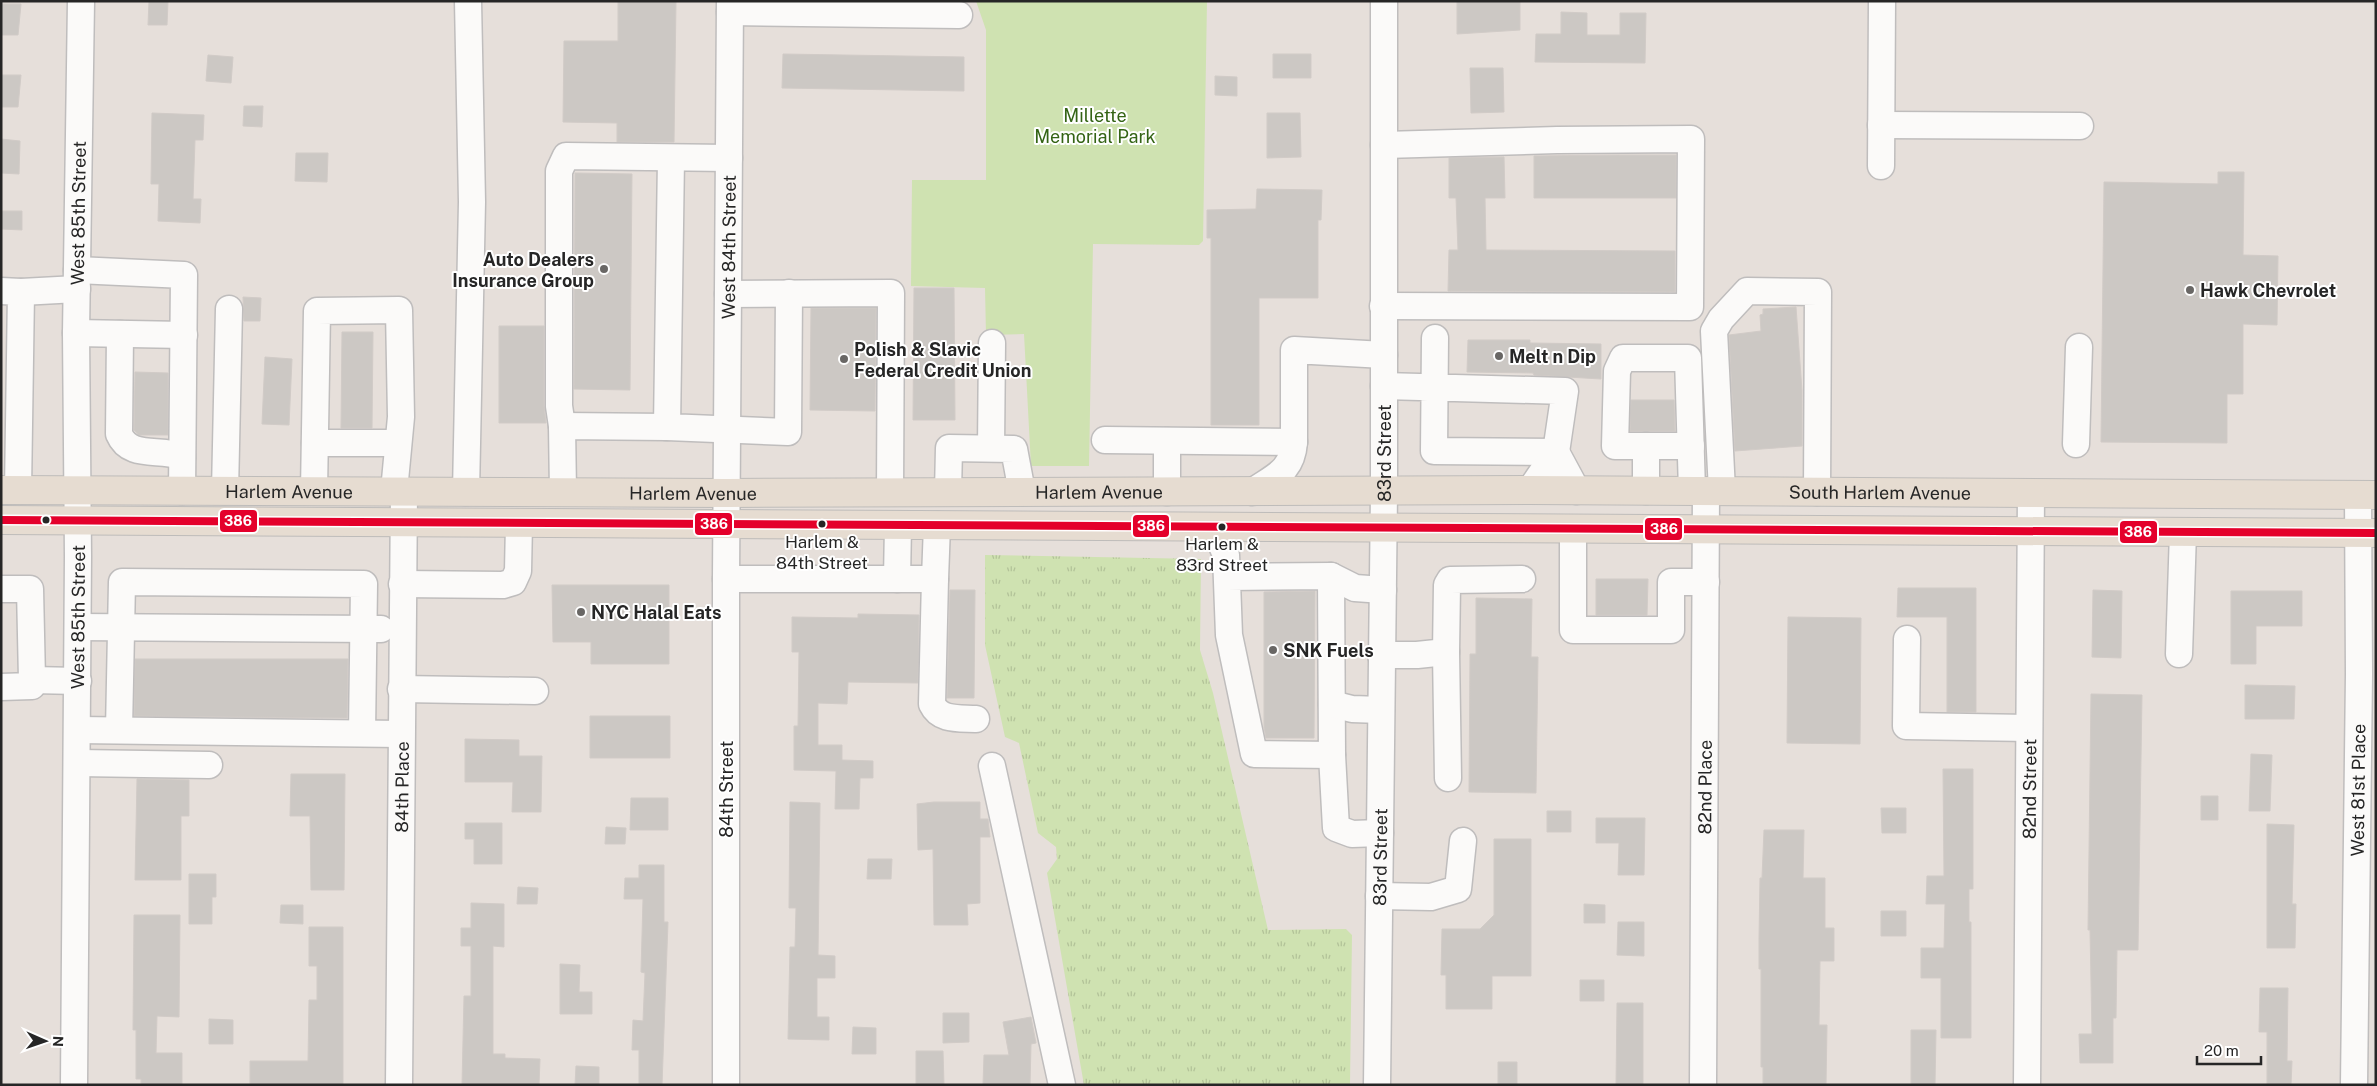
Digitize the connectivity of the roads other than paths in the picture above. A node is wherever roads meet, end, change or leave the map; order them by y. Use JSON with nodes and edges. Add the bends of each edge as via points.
{"nodes":[{"id":1,"x":81,"y":1,"type":"edge"},
{"id":2,"x":468,"y":1,"type":"edge"},
{"id":3,"x":1384,"y":1,"type":"edge"},
{"id":4,"x":1882,"y":1,"type":"edge"},
{"id":5,"x":730,"y":7,"type":"edge"},
{"id":6,"x":959,"y":15,"type":"dead end"},
{"id":7,"x":1881,"y":125,"type":"junction"},
{"id":8,"x":2080,"y":126,"type":"dead end"},
{"id":9,"x":1384,"y":145,"type":"junction"},
{"id":10,"x":671,"y":158,"type":"junction"},
{"id":11,"x":729,"y":158,"type":"junction"},
{"id":12,"x":1881,"y":166,"type":"dead end"},
{"id":13,"x":77,"y":280,"type":"junction"},
{"id":14,"x":11,"y":291,"type":"edge"},
{"id":15,"x":789,"y":293,"type":"junction"},
{"id":16,"x":728,"y":294,"type":"junction"},
{"id":17,"x":1383,"y":306,"type":"junction"},
{"id":18,"x":229,"y":310,"type":"dead end"},
{"id":19,"x":76,"y":333,"type":"junction"},
{"id":20,"x":120,"y":334,"type":"junction"},
{"id":21,"x":184,"y":335,"type":"junction"},
{"id":22,"x":1435,"y":338,"type":"dead end"},
{"id":23,"x":992,"y":343,"type":"dead end"},
{"id":24,"x":2079,"y":347,"type":"dead end"},
{"id":25,"x":1384,"y":355,"type":"junction"},
{"id":26,"x":1688,"y":358,"type":"junction"},
{"id":27,"x":1715,"y":359,"type":"junction"},
{"id":28,"x":1384,"y":386,"type":"junction"},
{"id":29,"x":1435,"y":388,"type":"junction"},
{"id":30,"x":562,"y":426,"type":"junction"},
{"id":31,"x":667,"y":426,"type":"junction"},
{"id":32,"x":727,"y":428,"type":"junction"},
{"id":33,"x":1104,"y":440,"type":"dead end"},
{"id":34,"x":1167,"y":441,"type":"junction"},
{"id":35,"x":398,"y":442,"type":"junction"},
{"id":36,"x":1294,"y":442,"type":"junction"},
{"id":37,"x":315,"y":443,"type":"junction"},
{"id":38,"x":10,"y":444,"type":"edge"},
{"id":39,"x":2076,"y":444,"type":"dead end"},
{"id":40,"x":1646,"y":446,"type":"junction"},
{"id":41,"x":1691,"y":446,"type":"junction"},
{"id":42,"x":991,"y":448,"type":"junction"},
{"id":43,"x":1556,"y":452,"type":"junction"},
{"id":44,"x":182,"y":457,"type":"junction"},
{"id":45,"x":9,"y":490,"type":"edge"},
{"id":46,"x":78,"y":490,"type":"junction"},
{"id":47,"x":182,"y":490,"type":"junction"},
{"id":48,"x":1530,"y":490,"type":"junction"},
{"id":49,"x":225,"y":491,"type":"junction"},
{"id":50,"x":314,"y":491,"type":"junction"},
{"id":51,"x":399,"y":491,"type":"junction"},
{"id":52,"x":1577,"y":491,"type":"junction"},
{"id":53,"x":1646,"y":491,"type":"junction"},
{"id":54,"x":1707,"y":491,"type":"junction"},
{"id":55,"x":466,"y":492,"type":"junction"},
{"id":56,"x":563,"y":492,"type":"junction"},
{"id":57,"x":890,"y":492,"type":"junction"},
{"id":58,"x":948,"y":492,"type":"junction"},
{"id":59,"x":1022,"y":492,"type":"junction"},
{"id":60,"x":1167,"y":492,"type":"junction"},
{"id":61,"x":1252,"y":492,"type":"junction"},
{"id":62,"x":1384,"y":492,"type":"junction"},
{"id":63,"x":1817,"y":492,"type":"junction"},
{"id":64,"x":727,"y":493,"type":"junction"},
{"id":65,"x":2031,"y":493,"type":"junction"},
{"id":66,"x":2367,"y":495,"type":"edge"},
{"id":67,"x":1,"y":520,"type":"edge"},
{"id":68,"x":78,"y":520,"type":"junction"},
{"id":69,"x":403,"y":522,"type":"junction"},
{"id":70,"x":518,"y":523,"type":"junction"},
{"id":71,"x":726,"y":524,"type":"junction"},
{"id":72,"x":898,"y":525,"type":"junction"},
{"id":73,"x":937,"y":525,"type":"junction"},
{"id":74,"x":1214,"y":527,"type":"junction"},
{"id":75,"x":1384,"y":528,"type":"junction"},
{"id":76,"x":1573,"y":529,"type":"junction"},
{"id":77,"x":1706,"y":529,"type":"junction"},
{"id":78,"x":2030,"y":531,"type":"junction"},
{"id":79,"x":2183,"y":532,"type":"junction"},
{"id":80,"x":2367,"y":533,"type":"edge"},
{"id":81,"x":1331,"y":576,"type":"junction"},
{"id":82,"x":1227,"y":577,"type":"junction"},
{"id":83,"x":726,"y":579,"type":"junction"},
{"id":84,"x":897,"y":579,"type":"junction"},
{"id":85,"x":935,"y":579,"type":"junction"},
{"id":86,"x":1522,"y":579,"type":"dead end"},
{"id":87,"x":1706,"y":582,"type":"junction"},
{"id":88,"x":402,"y":584,"type":"junction"},
{"id":89,"x":1,"y":589,"type":"edge"},
{"id":90,"x":1383,"y":590,"type":"junction"},
{"id":91,"x":78,"y":627,"type":"junction"},
{"id":92,"x":120,"y":628,"type":"junction"},
{"id":93,"x":364,"y":629,"type":"junction"},
{"id":94,"x":402,"y":629,"type":"junction"},
{"id":95,"x":1907,"y":639,"type":"dead end"},
{"id":96,"x":1446,"y":652,"type":"junction"},
{"id":97,"x":2180,"y":654,"type":"dead end"},
{"id":98,"x":1381,"y":655,"type":"junction"},
{"id":99,"x":2367,"y":674,"type":"edge"},
{"id":100,"x":32,"y":680,"type":"junction"},
{"id":101,"x":78,"y":680,"type":"junction"},
{"id":102,"x":1,"y":687,"type":"edge"},
{"id":103,"x":402,"y":689,"type":"junction"},
{"id":104,"x":535,"y":692,"type":"dead end"},
{"id":105,"x":1332,"y":704,"type":"junction"},
{"id":106,"x":1381,"y":710,"type":"junction"},
{"id":107,"x":976,"y":719,"type":"dead end"},
{"id":108,"x":2028,"y":728,"type":"junction"},
{"id":109,"x":78,"y":730,"type":"junction"},
{"id":110,"x":119,"y":730,"type":"junction"},
{"id":111,"x":362,"y":733,"type":"junction"},
{"id":112,"x":401,"y":734,"type":"junction"},
{"id":113,"x":1332,"y":755,"type":"junction"},
{"id":114,"x":78,"y":763,"type":"junction"},
{"id":115,"x":209,"y":765,"type":"dead end"},
{"id":116,"x":992,"y":766,"type":"dead end"},
{"id":117,"x":1448,"y":778,"type":"dead end"},
{"id":118,"x":1380,"y":833,"type":"junction"},
{"id":119,"x":1463,"y":841,"type":"dead end"},
{"id":120,"x":1379,"y":896,"type":"junction"},
{"id":121,"x":74,"y":1085,"type":"edge"},
{"id":122,"x":398,"y":1085,"type":"edge"},
{"id":123,"x":726,"y":1085,"type":"edge"},
{"id":124,"x":1062,"y":1085,"type":"edge"},
{"id":125,"x":1378,"y":1085,"type":"edge"},
{"id":126,"x":1703,"y":1085,"type":"edge"},
{"id":127,"x":2027,"y":1085,"type":"edge"},
{"id":128,"x":2354,"y":1085,"type":"edge"}],
"edges":[{"from":1,"to":13,"type":"street","name":"West 85th Street"},
{"from":2,"to":55,"type":"street","via":[[472,202]]},
{"from":3,"to":9,"type":"street","name":"83rd Street"},
{"from":4,"to":7,"type":"street"},
{"from":5,"to":6,"type":"street"},
{"from":5,"to":11,"type":"street","name":"West 84th Street"},
{"from":7,"to":8,"type":"street"},
{"from":7,"to":12,"type":"street"},
{"from":9,"to":17,"type":"street","name":"83rd Street"},
{"from":9,"to":17,"type":"street","via":[[1691,139],[1690,307]]},
{"from":10,"to":11,"type":"street"},
{"from":10,"to":30,"type":"street","via":[[566,156],[559,171],[559,406]]},
{"from":10,"to":31,"type":"street"},
{"from":11,"to":16,"type":"street","name":"West 84th Street"},
{"from":13,"to":14,"type":"street"},
{"from":13,"to":19,"type":"street","name":"West 85th Street"},
{"from":13,"to":21,"type":"street","via":[[184,274]]},
{"from":14,"to":38,"type":"street"},
{"from":15,"to":16,"type":"street"},
{"from":15,"to":32,"type":"street","via":[[788,432]]},
{"from":15,"to":57,"type":"street","via":[[891,293]]},
{"from":16,"to":32,"type":"street","name":"West 84th Street"},
{"from":17,"to":25,"type":"street","name":"83rd Street"},
{"from":18,"to":49,"type":"street"},
{"from":19,"to":20,"type":"street"},
{"from":19,"to":46,"type":"street","name":"West 85th Street"},
{"from":20,"to":21,"type":"street"},
{"from":20,"to":44,"type":"street","via":[[119,434],[122,441],[128,448],[174,453]]},
{"from":21,"to":44,"type":"street"},
{"from":22,"to":29,"type":"street"},
{"from":23,"to":42,"type":"street"},
{"from":24,"to":39,"type":"street"},
{"from":25,"to":28,"type":"street","name":"83rd Street"},
{"from":25,"to":36,"type":"street","via":[[1294,350]]},
{"from":26,"to":27,"type":"street"},
{"from":26,"to":40,"type":"street","via":[[1624,358],[1617,371],[1615,446]]},
{"from":26,"to":41,"type":"street"},
{"from":27,"to":54,"type":"street"},
{"from":27,"to":63,"type":"street","via":[[1714,331],[1748,291],[1818,292]]},
{"from":28,"to":29,"type":"street"},
{"from":28,"to":62,"type":"street","name":"83rd Street"},
{"from":29,"to":43,"type":"street","via":[[1434,451]]},
{"from":29,"to":43,"type":"street","via":[[1565,390]]},
{"from":30,"to":31,"type":"street"},
{"from":30,"to":56,"type":"street"},
{"from":31,"to":32,"type":"street"},
{"from":32,"to":64,"type":"street","name":"West 84th Street"},
{"from":33,"to":34,"type":"street"},
{"from":34,"to":36,"type":"street"},
{"from":34,"to":60,"type":"street"},
{"from":35,"to":37,"type":"street"},
{"from":35,"to":37,"type":"street","name":"84th Place","via":[[401,417],[399,310],[317,311]]},
{"from":35,"to":51,"type":"street","name":"84th Place"},
{"from":36,"to":61,"type":"street","via":[[1293,455],[1285,471]]},
{"from":37,"to":50,"type":"street"},
{"from":38,"to":45,"type":"street"},
{"from":40,"to":41,"type":"street"},
{"from":40,"to":53,"type":"street"},
{"from":41,"to":54,"type":"street"},
{"from":42,"to":58,"type":"street","via":[[949,448]]},
{"from":42,"to":59,"type":"street","via":[[1014,449]]},
{"from":43,"to":48,"type":"street"},
{"from":43,"to":52,"type":"street"},
{"from":44,"to":47,"type":"street"},
{"from":45,"to":46,"type":"main road","name":"Harlem Avenue"},
{"from":46,"to":47,"type":"main road","name":"Harlem Avenue"},
{"from":46,"to":68,"type":"street","name":"West 85th Street"},
{"from":47,"to":49,"type":"main road","name":"Harlem Avenue"},
{"from":48,"to":52,"type":"main road","name":"South Harlem Avenue"},
{"from":48,"to":62,"type":"main road","name":"South Harlem Avenue"},
{"from":49,"to":50,"type":"main road","name":"Harlem Avenue"},
{"from":50,"to":51,"type":"main road","name":"Harlem Avenue"},
{"from":51,"to":55,"type":"main road","name":"Harlem Avenue"},
{"from":51,"to":69,"type":"street","name":"84th Place"},
{"from":52,"to":53,"type":"main road","name":"South Harlem Avenue"},
{"from":53,"to":54,"type":"main road","name":"South Harlem Avenue"},
{"from":54,"to":63,"type":"main road","name":"South Harlem Avenue"},
{"from":54,"to":77,"type":"street","name":"82nd Place"},
{"from":55,"to":56,"type":"main road","name":"Harlem Avenue"},
{"from":56,"to":64,"type":"main road","name":"Harlem Avenue"},
{"from":57,"to":58,"type":"main road","name":"Harlem Avenue"},
{"from":57,"to":64,"type":"main road","name":"Harlem Avenue"},
{"from":58,"to":59,"type":"main road","name":"Harlem Avenue"},
{"from":59,"to":60,"type":"main road","name":"Harlem Avenue"},
{"from":60,"to":61,"type":"main road","name":"Harlem Avenue"},
{"from":61,"to":62,"type":"main road","name":"Harlem Avenue"},
{"from":62,"to":75,"type":"street","name":"83rd Street"},
{"from":63,"to":65,"type":"main road","name":"South Harlem Avenue"},
{"from":64,"to":71,"type":"street","name":"84th Street"},
{"from":65,"to":66,"type":"main road","name":"South Harlem Avenue"},
{"from":65,"to":78,"type":"street","name":"82nd Street"},
{"from":66,"to":80,"type":"street","name":"West 81st Place"},
{"from":67,"to":68,"type":"main road","name":"Harlem Avenue"},
{"from":68,"to":69,"type":"main road","name":"Harlem Avenue"},
{"from":68,"to":91,"type":"street","name":"West 85th Street"},
{"from":69,"to":70,"type":"main road","name":"Harlem Avenue"},
{"from":69,"to":88,"type":"street","name":"84th Place"},
{"from":70,"to":71,"type":"main road","name":"Harlem Avenue"},
{"from":70,"to":88,"type":"street","via":[[518,571],[512,582],[503,585]]},
{"from":71,"to":72,"type":"main road","name":"Harlem Avenue"},
{"from":71,"to":83,"type":"street","name":"84th Street"},
{"from":72,"to":73,"type":"main road","name":"Harlem Avenue"},
{"from":72,"to":84,"type":"street"},
{"from":73,"to":74,"type":"main road","name":"Harlem Avenue"},
{"from":73,"to":85,"type":"street"},
{"from":74,"to":75,"type":"main road","name":"Harlem Avenue"},
{"from":74,"to":82,"type":"street","via":[[1226,555]]},
{"from":75,"to":76,"type":"main road"},
{"from":75,"to":90,"type":"street","name":"83rd Street"},
{"from":76,"to":77,"type":"main road"},
{"from":76,"to":87,"type":"street","via":[[1573,630],[1671,630],[1671,582]]},
{"from":77,"to":78,"type":"main road"},
{"from":77,"to":87,"type":"street","name":"82nd Place"},
{"from":78,"to":79,"type":"main road"},
{"from":78,"to":108,"type":"street","name":"82nd Street"},
{"from":79,"to":80,"type":"main road"},
{"from":79,"to":97,"type":"street"},
{"from":80,"to":99,"type":"street","name":"West 81st Place"},
{"from":81,"to":82,"type":"street"},
{"from":81,"to":90,"type":"street","via":[[1355,588]]},
{"from":81,"to":105,"type":"street"},
{"from":82,"to":113,"type":"street","via":[[1229,635],[1254,754]]},
{"from":83,"to":84,"type":"street"},
{"from":83,"to":123,"type":"street","name":"84th Street"},
{"from":84,"to":85,"type":"street"},
{"from":85,"to":107,"type":"street","via":[[932,704],[936,713],[943,716]]},
{"from":86,"to":96,"type":"street","via":[[1450,580],[1446,585]]},
{"from":87,"to":126,"type":"street","name":"82nd Place"},
{"from":88,"to":94,"type":"street","name":"84th Place"},
{"from":89,"to":100,"type":"street","via":[[30,589]]},
{"from":90,"to":98,"type":"street","name":"83rd Street"},
{"from":91,"to":92,"type":"street"},
{"from":91,"to":101,"type":"street","name":"West 85th Street"},
{"from":92,"to":93,"type":"street"},
{"from":92,"to":93,"type":"street","via":[[122,582],[364,584]]},
{"from":92,"to":110,"type":"street"},
{"from":93,"to":94,"type":"street"},
{"from":93,"to":111,"type":"street"},
{"from":94,"to":103,"type":"street","name":"84th Place"},
{"from":95,"to":108,"type":"street","via":[[1906,726]]},
{"from":96,"to":98,"type":"street","via":[[1417,656]]},
{"from":96,"to":117,"type":"street"},
{"from":98,"to":106,"type":"street","name":"83rd Street"},
{"from":99,"to":128,"type":"street","name":"West 81st Place"},
{"from":100,"to":101,"type":"street"},
{"from":100,"to":102,"type":"street","via":[[32,686]]},
{"from":101,"to":109,"type":"street","name":"West 85th Street"},
{"from":103,"to":104,"type":"street"},
{"from":103,"to":112,"type":"street","name":"84th Place"},
{"from":105,"to":106,"type":"street","via":[[1352,709]]},
{"from":105,"to":113,"type":"street"},
{"from":106,"to":118,"type":"street","name":"83rd Street"},
{"from":108,"to":127,"type":"street","name":"82nd Street"},
{"from":109,"to":110,"type":"street"},
{"from":109,"to":114,"type":"street","name":"West 85th Street"},
{"from":110,"to":111,"type":"street"},
{"from":111,"to":112,"type":"street"},
{"from":112,"to":122,"type":"street","name":"84th Place"},
{"from":113,"to":118,"type":"street","via":[[1336,828],[1352,834]]},
{"from":114,"to":115,"type":"street"},
{"from":114,"to":121,"type":"street","name":"West 85th Street"},
{"from":116,"to":124,"type":"street"},
{"from":118,"to":120,"type":"street","name":"83rd Street"},
{"from":119,"to":120,"type":"street","via":[[1458,889],[1431,897]]},
{"from":120,"to":125,"type":"street","name":"83rd Street"}]}
